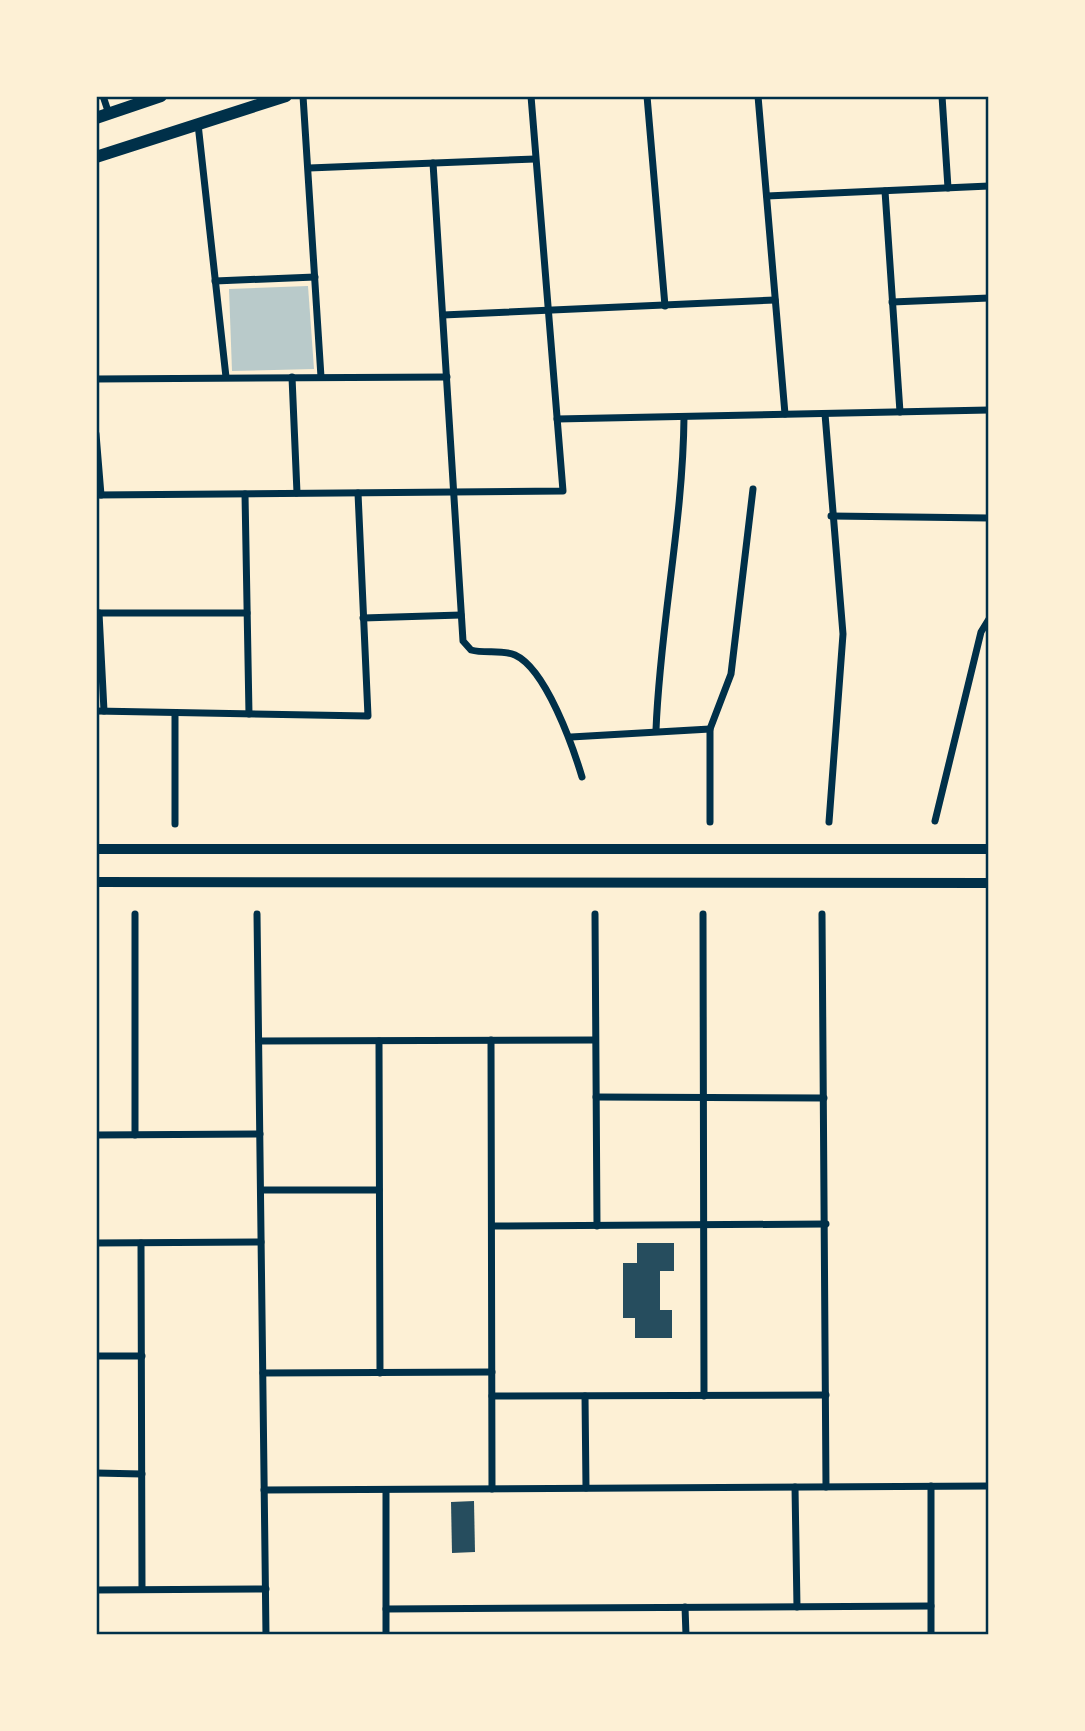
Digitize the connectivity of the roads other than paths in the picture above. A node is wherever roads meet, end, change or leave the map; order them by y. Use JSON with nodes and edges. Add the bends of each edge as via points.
{"nodes":[{"id":1,"x":103,"y":96,"type":"edge"},
{"id":2,"x":161,"y":96,"type":"edge"},
{"id":3,"x":286,"y":96,"type":"edge"},
{"id":4,"x":303,"y":96,"type":"edge"},
{"id":5,"x":531,"y":96,"type":"edge"},
{"id":6,"x":648,"y":96,"type":"edge"},
{"id":7,"x":758,"y":96,"type":"edge"},
{"id":8,"x":942,"y":96,"type":"edge"},
{"id":9,"x":109,"y":114,"type":"junction"},
{"id":10,"x":96,"y":118,"type":"edge"},
{"id":11,"x":198,"y":124,"type":"junction"},
{"id":12,"x":96,"y":158,"type":"edge"},
{"id":13,"x":535,"y":159,"type":"junction"},
{"id":14,"x":433,"y":163,"type":"junction"},
{"id":15,"x":309,"y":168,"type":"junction"},
{"id":16,"x":989,"y":186,"type":"edge"},
{"id":17,"x":948,"y":188,"type":"junction"},
{"id":18,"x":885,"y":191,"type":"junction"},
{"id":19,"x":767,"y":196,"type":"junction"},
{"id":20,"x":315,"y":277,"type":"junction"},
{"id":21,"x":215,"y":281,"type":"junction"},
{"id":22,"x":989,"y":298,"type":"edge"},
{"id":23,"x":775,"y":300,"type":"junction"},
{"id":24,"x":892,"y":302,"type":"junction"},
{"id":25,"x":665,"y":306,"type":"junction"},
{"id":26,"x":550,"y":313,"type":"junction"},
{"id":27,"x":443,"y":315,"type":"junction"},
{"id":28,"x":226,"y":377,"type":"junction"},
{"id":29,"x":292,"y":377,"type":"junction"},
{"id":30,"x":321,"y":377,"type":"junction"},
{"id":31,"x":447,"y":377,"type":"junction"},
{"id":32,"x":96,"y":379,"type":"edge"},
{"id":33,"x":989,"y":410,"type":"edge"},
{"id":34,"x":900,"y":412,"type":"junction"},
{"id":35,"x":785,"y":414,"type":"junction"},
{"id":36,"x":825,"y":414,"type":"junction"},
{"id":37,"x":684,"y":417,"type":"junction"},
{"id":38,"x":557,"y":419,"type":"junction"},
{"id":39,"x":96,"y":434,"type":"edge"},
{"id":40,"x":753,"y":489,"type":"dead end"},
{"id":41,"x":452,"y":492,"type":"junction"},
{"id":42,"x":296,"y":493,"type":"junction"},
{"id":43,"x":358,"y":493,"type":"junction"},
{"id":44,"x":245,"y":494,"type":"junction"},
{"id":45,"x":99,"y":495,"type":"edge"},
{"id":46,"x":831,"y":516,"type":"junction"},
{"id":47,"x":989,"y":518,"type":"edge"},
{"id":48,"x":98,"y":612,"type":"edge"},
{"id":49,"x":247,"y":613,"type":"junction"},
{"id":50,"x":461,"y":615,"type":"junction"},
{"id":51,"x":363,"y":618,"type":"junction"},
{"id":52,"x":989,"y":619,"type":"edge"},
{"id":53,"x":100,"y":711,"type":"edge"},
{"id":54,"x":174,"y":713,"type":"junction"},
{"id":55,"x":249,"y":714,"type":"junction"},
{"id":56,"x":710,"y":729,"type":"junction"},
{"id":57,"x":656,"y":730,"type":"junction"},
{"id":58,"x":570,"y":737,"type":"junction"},
{"id":59,"x":582,"y":777,"type":"dead end"},
{"id":60,"x":829,"y":821,"type":"dead end"},
{"id":61,"x":935,"y":821,"type":"dead end"},
{"id":62,"x":710,"y":822,"type":"dead end"},
{"id":63,"x":175,"y":824,"type":"dead end"},
{"id":64,"x":96,"y":849,"type":"edge"},
{"id":65,"x":989,"y":849,"type":"edge"},
{"id":66,"x":96,"y":882,"type":"edge"},
{"id":67,"x":989,"y":883,"type":"edge"},
{"id":68,"x":135,"y":914,"type":"dead end"},
{"id":69,"x":257,"y":914,"type":"dead end"},
{"id":70,"x":595,"y":914,"type":"dead end"},
{"id":71,"x":702,"y":914,"type":"dead end"},
{"id":72,"x":822,"y":914,"type":"dead end"},
{"id":73,"x":491,"y":1040,"type":"junction"},
{"id":74,"x":595,"y":1040,"type":"junction"},
{"id":75,"x":259,"y":1041,"type":"junction"},
{"id":76,"x":379,"y":1041,"type":"junction"},
{"id":77,"x":596,"y":1097,"type":"junction"},
{"id":78,"x":703,"y":1098,"type":"junction"},
{"id":79,"x":824,"y":1098,"type":"junction"},
{"id":80,"x":260,"y":1134,"type":"junction"},
{"id":81,"x":96,"y":1135,"type":"edge"},
{"id":82,"x":135,"y":1135,"type":"junction"},
{"id":83,"x":261,"y":1190,"type":"junction"},
{"id":84,"x":379,"y":1190,"type":"junction"},
{"id":85,"x":826,"y":1224,"type":"junction"},
{"id":86,"x":703,"y":1225,"type":"junction"},
{"id":87,"x":492,"y":1226,"type":"junction"},
{"id":88,"x":597,"y":1226,"type":"junction"},
{"id":89,"x":261,"y":1242,"type":"junction"},
{"id":90,"x":96,"y":1243,"type":"edge"},
{"id":91,"x":141,"y":1243,"type":"junction"},
{"id":92,"x":96,"y":1356,"type":"edge"},
{"id":93,"x":142,"y":1356,"type":"junction"},
{"id":94,"x":492,"y":1372,"type":"junction"},
{"id":95,"x":263,"y":1373,"type":"junction"},
{"id":96,"x":380,"y":1373,"type":"junction"},
{"id":97,"x":826,"y":1395,"type":"junction"},
{"id":98,"x":492,"y":1396,"type":"junction"},
{"id":99,"x":584,"y":1396,"type":"junction"},
{"id":100,"x":704,"y":1396,"type":"junction"},
{"id":101,"x":96,"y":1473,"type":"edge"},
{"id":102,"x":142,"y":1474,"type":"junction"},
{"id":103,"x":931,"y":1486,"type":"junction"},
{"id":104,"x":989,"y":1486,"type":"edge"},
{"id":105,"x":795,"y":1487,"type":"junction"},
{"id":106,"x":826,"y":1487,"type":"junction"},
{"id":107,"x":492,"y":1489,"type":"junction"},
{"id":108,"x":586,"y":1489,"type":"junction"},
{"id":109,"x":264,"y":1490,"type":"junction"},
{"id":110,"x":386,"y":1490,"type":"junction"},
{"id":111,"x":265,"y":1588,"type":"junction"},
{"id":112,"x":142,"y":1589,"type":"junction"},
{"id":113,"x":96,"y":1590,"type":"edge"},
{"id":114,"x":931,"y":1606,"type":"junction"},
{"id":115,"x":685,"y":1607,"type":"junction"},
{"id":116,"x":797,"y":1607,"type":"junction"},
{"id":117,"x":386,"y":1609,"type":"junction"},
{"id":118,"x":266,"y":1635,"type":"edge"},
{"id":119,"x":386,"y":1635,"type":"edge"},
{"id":120,"x":686,"y":1635,"type":"edge"},
{"id":121,"x":931,"y":1635,"type":"edge"}],
"edges":[{"from":1,"to":9,"type":"street"},
{"from":2,"to":9,"type":"main road"},
{"from":3,"to":11,"type":"main road"},
{"from":4,"to":15,"type":"street"},
{"from":5,"to":13,"type":"street"},
{"from":6,"to":25,"type":"street"},
{"from":7,"to":19,"type":"street"},
{"from":8,"to":17,"type":"street"},
{"from":9,"to":10,"type":"main road"},
{"from":11,"to":12,"type":"main road"},
{"from":11,"to":21,"type":"street"},
{"from":13,"to":14,"type":"street"},
{"from":13,"to":26,"type":"street"},
{"from":14,"to":15,"type":"street"},
{"from":14,"to":27,"type":"street"},
{"from":15,"to":20,"type":"street"},
{"from":16,"to":17,"type":"street"},
{"from":17,"to":18,"type":"street"},
{"from":18,"to":19,"type":"street"},
{"from":18,"to":24,"type":"street"},
{"from":19,"to":23,"type":"street"},
{"from":20,"to":21,"type":"street"},
{"from":20,"to":30,"type":"street"},
{"from":21,"to":28,"type":"street"},
{"from":22,"to":24,"type":"street"},
{"from":23,"to":25,"type":"street"},
{"from":23,"to":35,"type":"street"},
{"from":24,"to":34,"type":"street"},
{"from":25,"to":26,"type":"street"},
{"from":26,"to":27,"type":"street"},
{"from":26,"to":38,"type":"street"},
{"from":27,"to":31,"type":"street"},
{"from":28,"to":29,"type":"street"},
{"from":28,"to":32,"type":"street"},
{"from":29,"to":30,"type":"street"},
{"from":29,"to":42,"type":"street"},
{"from":30,"to":31,"type":"street"},
{"from":31,"to":41,"type":"street"},
{"from":33,"to":34,"type":"street"},
{"from":34,"to":36,"type":"street"},
{"from":35,"to":36,"type":"street"},
{"from":35,"to":37,"type":"street"},
{"from":36,"to":46,"type":"street"},
{"from":37,"to":38,"type":"street"},
{"from":37,"to":57,"type":"street","via":[[680,513],[660,653]]},
{"from":38,"to":41,"type":"street","via":[[563,491]]},
{"from":39,"to":45,"type":"street"},
{"from":40,"to":56,"type":"street","via":[[731,674]]},
{"from":41,"to":43,"type":"street"},
{"from":41,"to":50,"type":"street"},
{"from":42,"to":43,"type":"street"},
{"from":42,"to":44,"type":"street"},
{"from":43,"to":51,"type":"street"},
{"from":44,"to":45,"type":"street"},
{"from":44,"to":49,"type":"street"},
{"from":46,"to":47,"type":"street"},
{"from":46,"to":60,"type":"street","via":[[843,634]]},
{"from":48,"to":49,"type":"street"},
{"from":48,"to":53,"type":"street"},
{"from":49,"to":55,"type":"street"},
{"from":50,"to":51,"type":"street"},
{"from":50,"to":58,"type":"street","via":[[467,648],[522,659]]},
{"from":51,"to":55,"type":"street","via":[[368,716]]},
{"from":52,"to":61,"type":"street","via":[[981,632]]},
{"from":53,"to":54,"type":"street"},
{"from":54,"to":55,"type":"street"},
{"from":54,"to":63,"type":"street"},
{"from":56,"to":57,"type":"street"},
{"from":56,"to":62,"type":"street"},
{"from":57,"to":58,"type":"street"},
{"from":58,"to":59,"type":"street"},
{"from":64,"to":65,"type":"main road"},
{"from":66,"to":67,"type":"main road"},
{"from":68,"to":82,"type":"street"},
{"from":69,"to":75,"type":"street"},
{"from":70,"to":74,"type":"street"},
{"from":71,"to":78,"type":"street"},
{"from":72,"to":79,"type":"street"},
{"from":73,"to":74,"type":"street"},
{"from":73,"to":76,"type":"street"},
{"from":73,"to":87,"type":"street"},
{"from":74,"to":77,"type":"street"},
{"from":75,"to":76,"type":"street"},
{"from":75,"to":80,"type":"street"},
{"from":76,"to":84,"type":"street"},
{"from":77,"to":78,"type":"street"},
{"from":77,"to":88,"type":"street"},
{"from":78,"to":79,"type":"street"},
{"from":78,"to":86,"type":"street"},
{"from":79,"to":85,"type":"street"},
{"from":80,"to":82,"type":"street"},
{"from":80,"to":83,"type":"street"},
{"from":81,"to":82,"type":"street"},
{"from":83,"to":84,"type":"street"},
{"from":83,"to":89,"type":"street"},
{"from":84,"to":96,"type":"street"},
{"from":85,"to":86,"type":"street"},
{"from":85,"to":97,"type":"street"},
{"from":86,"to":88,"type":"street"},
{"from":86,"to":100,"type":"street"},
{"from":87,"to":88,"type":"street"},
{"from":87,"to":94,"type":"street"},
{"from":89,"to":91,"type":"street"},
{"from":89,"to":95,"type":"street"},
{"from":90,"to":91,"type":"street"},
{"from":91,"to":93,"type":"street"},
{"from":92,"to":93,"type":"street"},
{"from":93,"to":102,"type":"street"},
{"from":94,"to":96,"type":"street"},
{"from":94,"to":98,"type":"street"},
{"from":95,"to":96,"type":"street"},
{"from":95,"to":109,"type":"street"},
{"from":97,"to":100,"type":"street"},
{"from":97,"to":106,"type":"street"},
{"from":98,"to":99,"type":"street"},
{"from":98,"to":107,"type":"street"},
{"from":99,"to":100,"type":"street"},
{"from":99,"to":108,"type":"street"},
{"from":101,"to":102,"type":"street"},
{"from":102,"to":112,"type":"street"},
{"from":103,"to":104,"type":"street"},
{"from":103,"to":106,"type":"street"},
{"from":103,"to":114,"type":"street"},
{"from":105,"to":106,"type":"street"},
{"from":105,"to":108,"type":"street"},
{"from":105,"to":116,"type":"street"},
{"from":107,"to":108,"type":"street"},
{"from":107,"to":110,"type":"street"},
{"from":109,"to":110,"type":"street"},
{"from":109,"to":111,"type":"street"},
{"from":110,"to":117,"type":"street"},
{"from":111,"to":112,"type":"street"},
{"from":111,"to":118,"type":"street"},
{"from":112,"to":113,"type":"street"},
{"from":114,"to":116,"type":"street"},
{"from":114,"to":121,"type":"street"},
{"from":115,"to":116,"type":"street"},
{"from":115,"to":117,"type":"street"},
{"from":115,"to":120,"type":"street"},
{"from":117,"to":119,"type":"street"}]}
